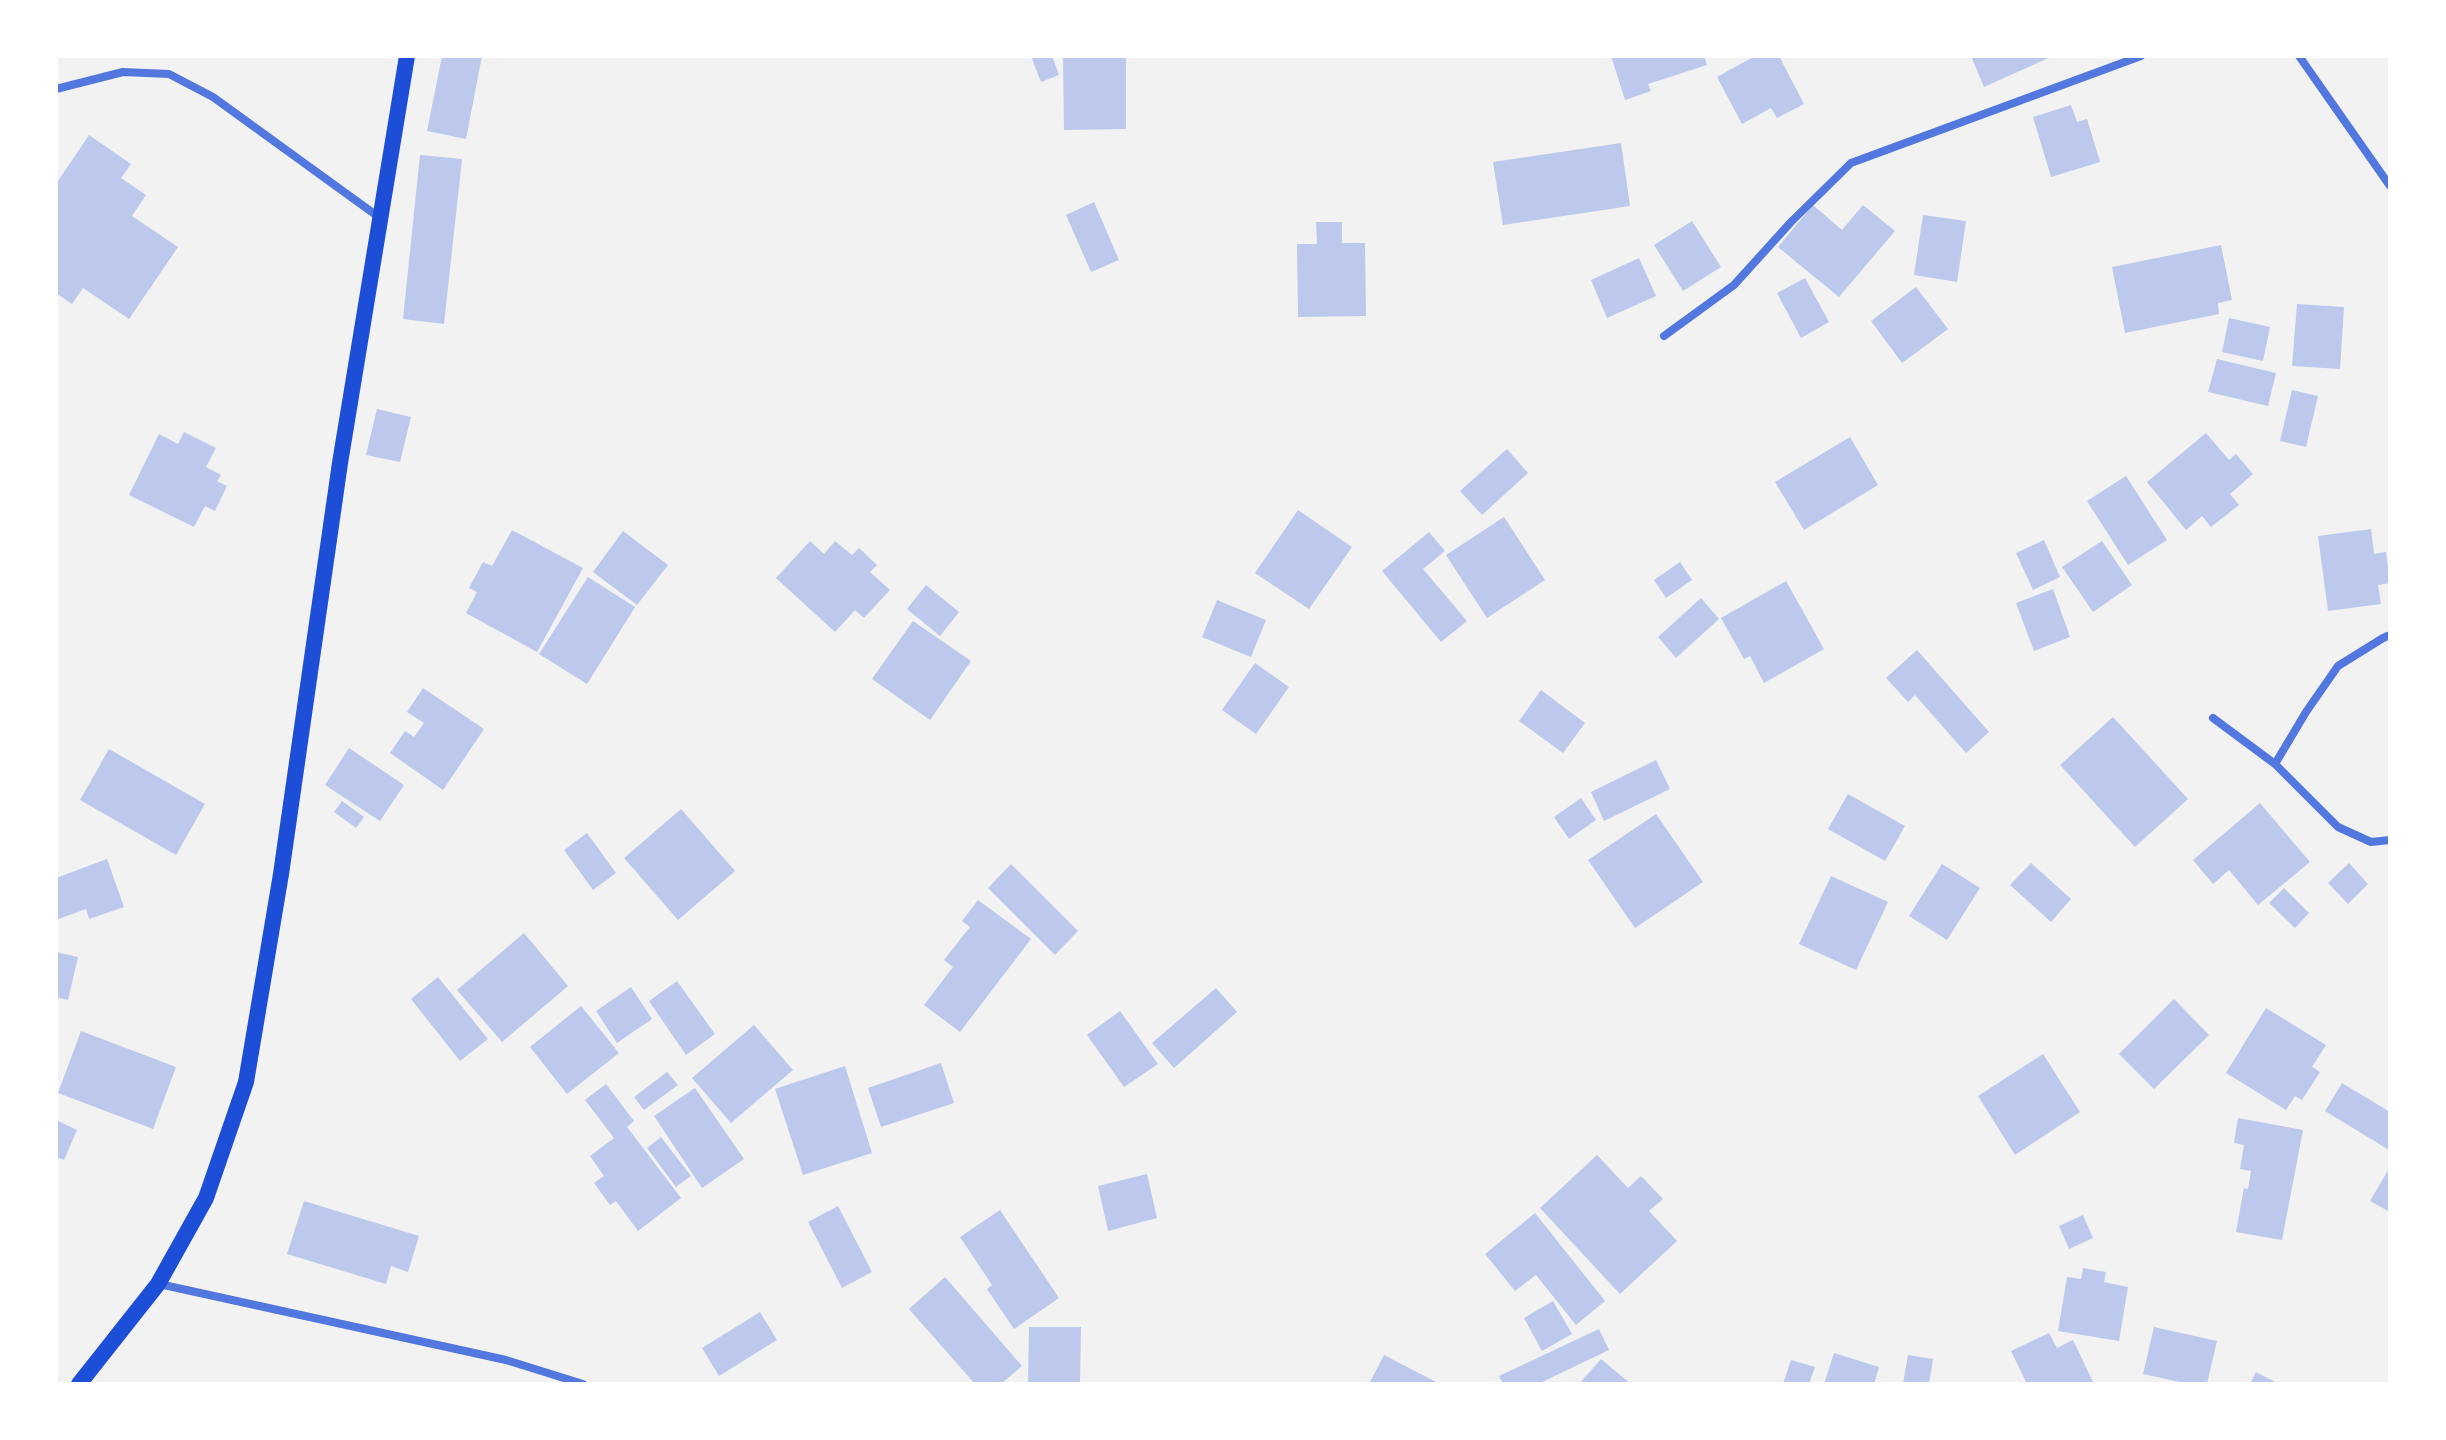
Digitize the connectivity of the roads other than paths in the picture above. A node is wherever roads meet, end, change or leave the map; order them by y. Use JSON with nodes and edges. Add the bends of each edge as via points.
{"nodes":[{"id":1,"x":407,"y":56,"type":"edge"},
{"id":2,"x":2141,"y":56,"type":"edge"},
{"id":3,"x":2299,"y":56,"type":"edge"},
{"id":4,"x":56,"y":89,"type":"edge"},
{"id":5,"x":2390,"y":186,"type":"edge"},
{"id":6,"x":380,"y":219,"type":"junction"},
{"id":7,"x":1664,"y":336,"type":"dead end"},
{"id":8,"x":2390,"y":635,"type":"edge"},
{"id":9,"x":2213,"y":718,"type":"dead end"},
{"id":10,"x":2275,"y":764,"type":"junction"},
{"id":11,"x":2390,"y":840,"type":"edge"},
{"id":12,"x":158,"y":1284,"type":"junction"},
{"id":13,"x":79,"y":1384,"type":"edge"},
{"id":14,"x":583,"y":1384,"type":"edge"}],
"edges":[{"from":1,"to":6,"type":"main road"},
{"from":2,"to":7,"type":"street","via":[[1851,163],[1734,285]]},
{"from":3,"to":5,"type":"street"},
{"from":4,"to":6,"type":"street","via":[[123,72],[169,74],[213,97]]},
{"from":6,"to":12,"type":"main road","via":[[246,1082],[206,1198]]},
{"from":8,"to":10,"type":"street","via":[[2338,666]]},
{"from":9,"to":10,"type":"street"},
{"from":10,"to":11,"type":"street","via":[[2338,827],[2371,842]]},
{"from":12,"to":13,"type":"main road"},
{"from":12,"to":14,"type":"street","via":[[506,1360]]}]}
